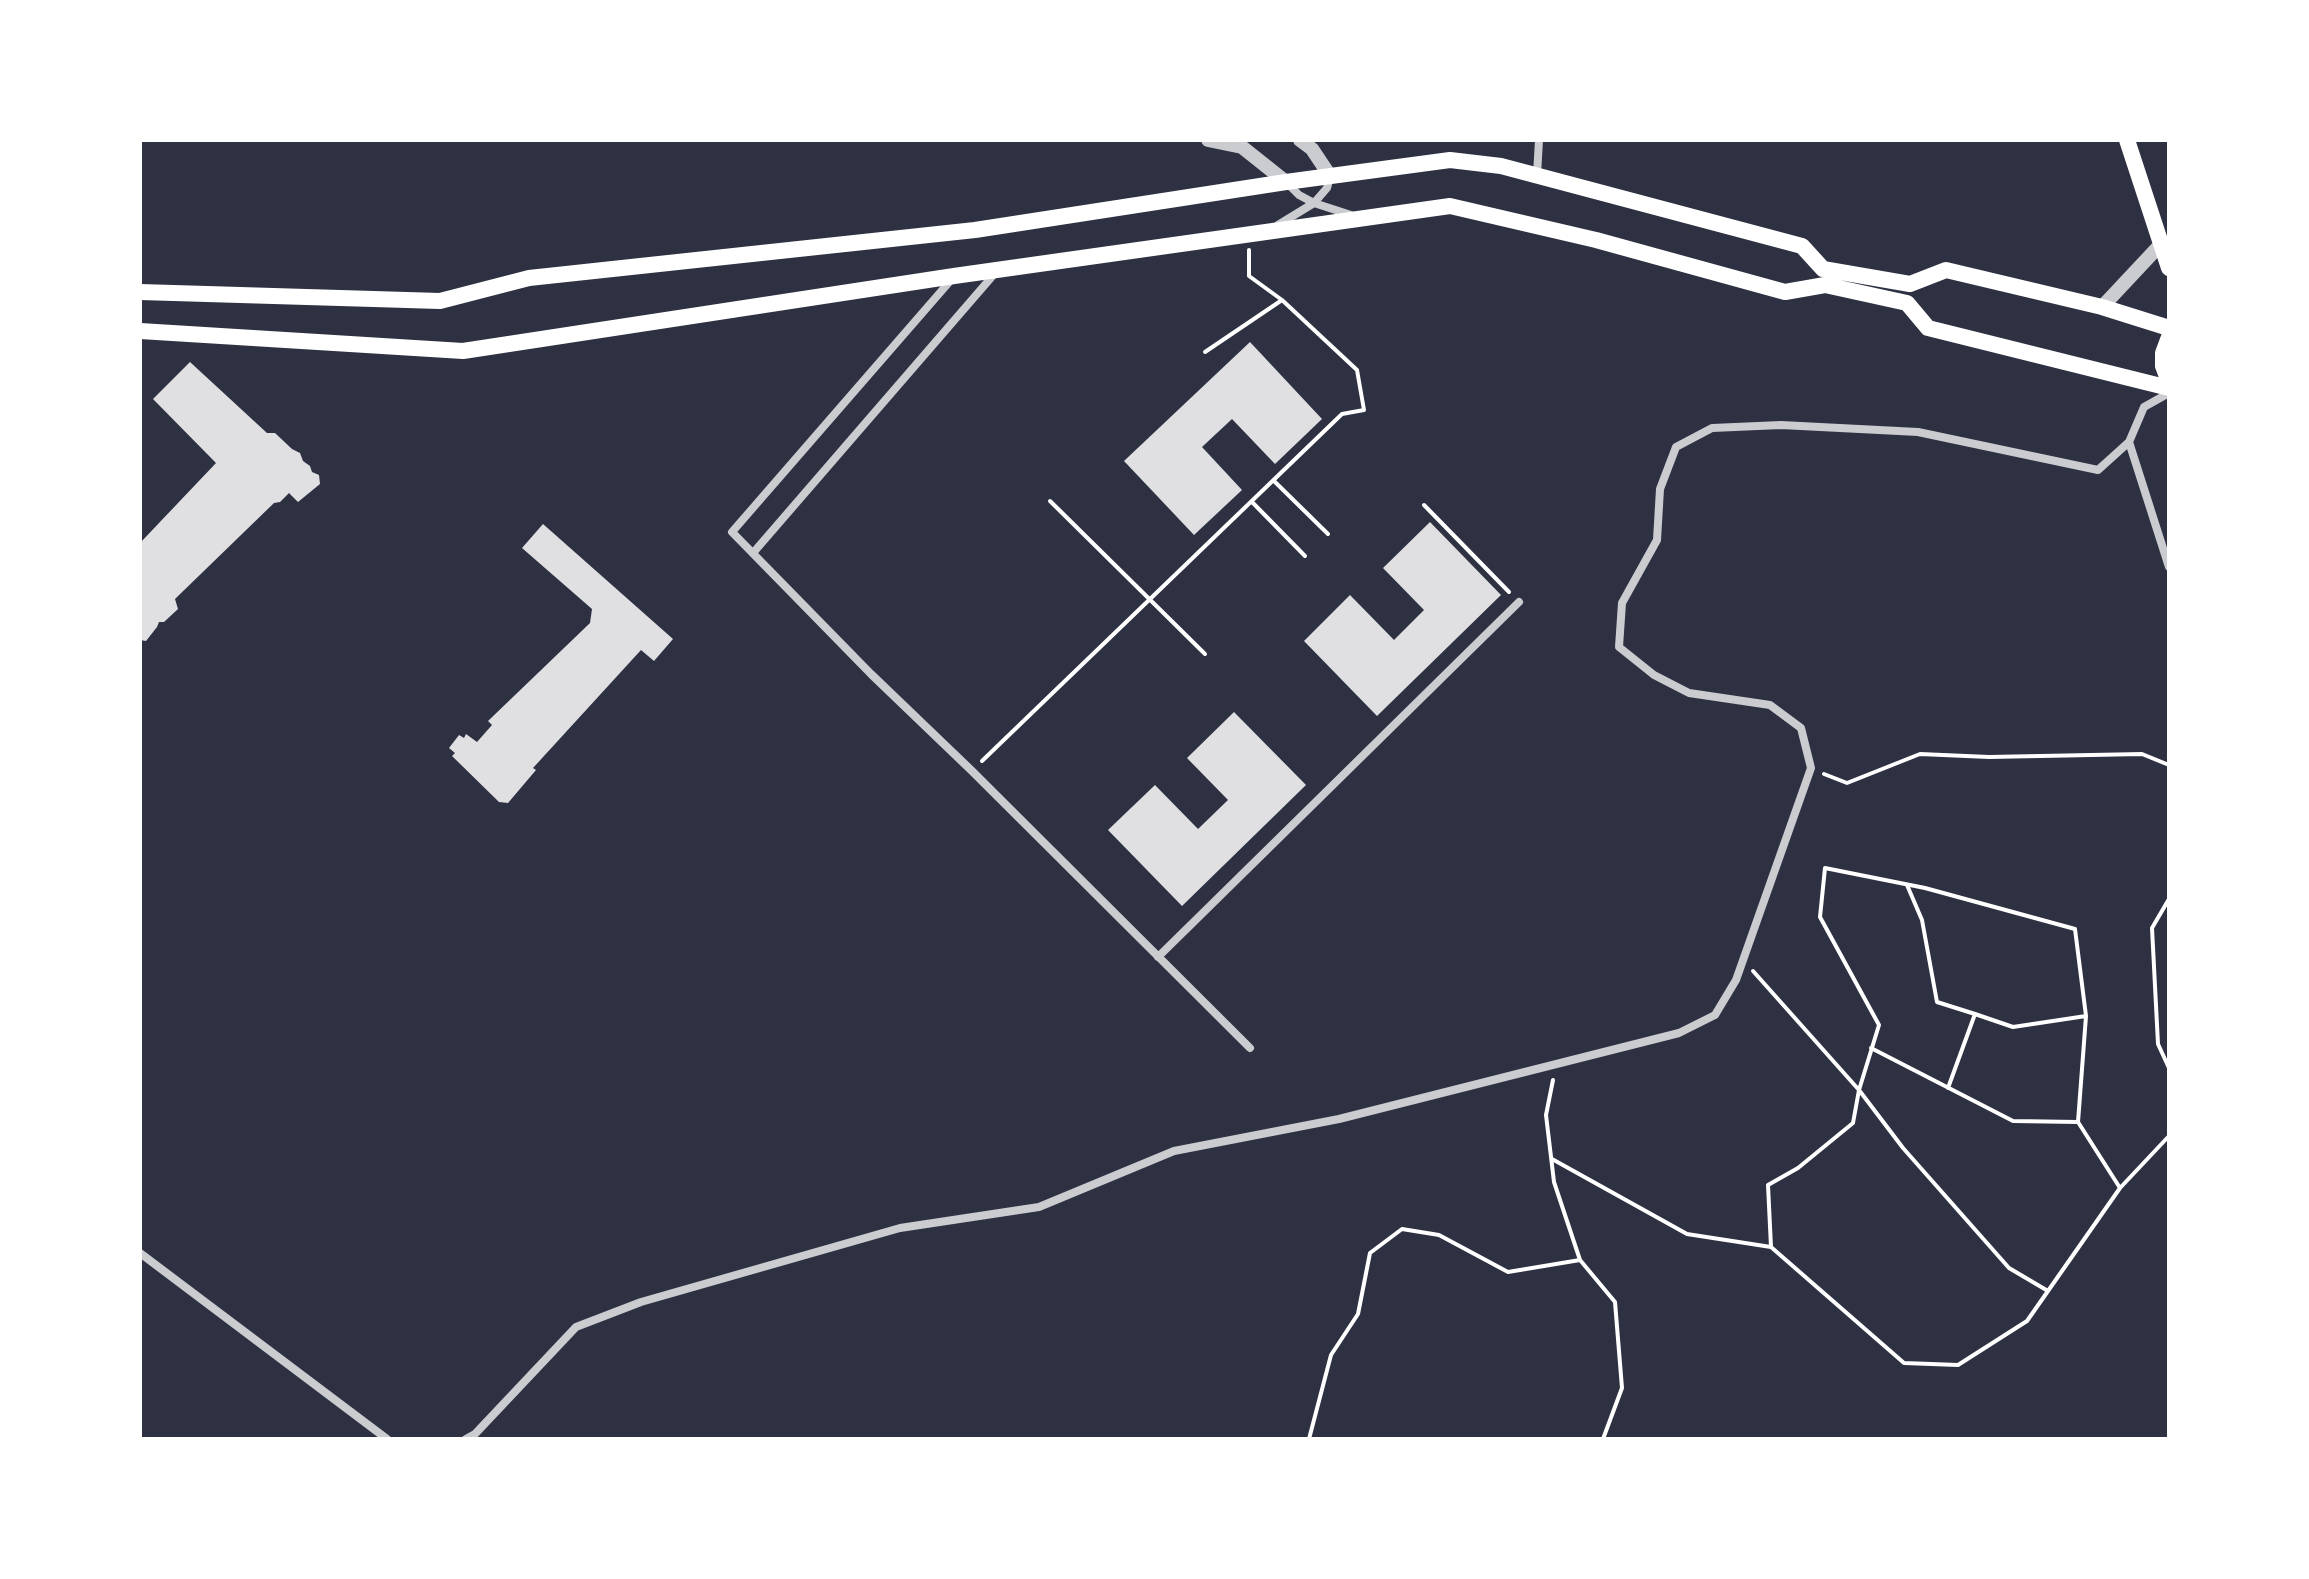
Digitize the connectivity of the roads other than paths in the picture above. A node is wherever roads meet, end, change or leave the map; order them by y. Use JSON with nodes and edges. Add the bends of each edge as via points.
{"nodes":[{"id":1,"x":1208,"y":140,"type":"edge"},
{"id":2,"x":1300,"y":140,"type":"edge"},
{"id":3,"x":1539,"y":140,"type":"edge"},
{"id":4,"x":2127,"y":140,"type":"edge"},
{"id":5,"x":1537,"y":175,"type":"junction"},
{"id":6,"x":1330,"y":176,"type":"junction"},
{"id":7,"x":1286,"y":182,"type":"junction"},
{"id":8,"x":1314,"y":203,"type":"junction"},
{"id":9,"x":1359,"y":218,"type":"junction"},
{"id":10,"x":1256,"y":233,"type":"junction"},
{"id":11,"x":2161,"y":244,"type":"junction"},
{"id":12,"x":2169,"y":268,"type":"edge"},
{"id":13,"x":996,"y":271,"type":"junction"},
{"id":14,"x":954,"y":276,"type":"junction"},
{"id":15,"x":140,"y":292,"type":"edge"},
{"id":16,"x":2102,"y":307,"type":"junction"},
{"id":17,"x":2169,"y":328,"type":"edge"},
{"id":18,"x":140,"y":331,"type":"edge"},
{"id":19,"x":2169,"y":337,"type":"edge"},
{"id":20,"x":2169,"y":382,"type":"edge"},
{"id":21,"x":2169,"y":390,"type":"edge"},
{"id":22,"x":2129,"y":442,"type":"junction"},
{"id":23,"x":753,"y":553,"type":"junction"},
{"id":24,"x":2169,"y":567,"type":"edge"},
{"id":25,"x":1519,"y":602,"type":"road end"},
{"id":26,"x":1158,"y":957,"type":"junction"},
{"id":27,"x":1250,"y":1048,"type":"dead end"},
{"id":28,"x":140,"y":1253,"type":"edge"},
{"id":29,"x":387,"y":1439,"type":"edge"},
{"id":30,"x":466,"y":1439,"type":"edge"}],
"edges":[{"from":1,"to":7,"type":"street","via":[[1242,147]]},
{"from":2,"to":6,"type":"street"},
{"from":3,"to":5,"type":"street"},
{"from":4,"to":11,"type":"main road"},
{"from":5,"to":6,"type":"main road","via":[[1450,160]]},
{"from":5,"to":16,"type":"main road","via":[[1802,246],[1823,269],[1910,284],[1946,270]]},
{"from":6,"to":7,"type":"main road"},
{"from":6,"to":8,"type":"street"},
{"from":7,"to":8,"type":"street"},
{"from":7,"to":15,"type":"main road","via":[[975,230],[529,278],[440,301]]},
{"from":8,"to":9,"type":"street"},
{"from":8,"to":10,"type":"street"},
{"from":9,"to":10,"type":"main road"},
{"from":9,"to":21,"type":"main road","via":[[1450,206],[1785,292],[1825,285],[1907,303],[1928,328]]},
{"from":10,"to":13,"type":"main road"},
{"from":11,"to":12,"type":"main road"},
{"from":11,"to":16,"type":"street"},
{"from":13,"to":14,"type":"main road"},
{"from":13,"to":23,"type":"street"},
{"from":14,"to":18,"type":"main road","via":[[463,351]]},
{"from":14,"to":23,"type":"street","via":[[732,532]]},
{"from":16,"to":17,"type":"main road"},
{"from":19,"to":20,"type":"main road","via":[[2163,353]]},
{"from":21,"to":22,"type":"street","via":[[2144,407]]},
{"from":22,"to":24,"type":"street"},
{"from":22,"to":30,"type":"street","via":[[2098,470],[1918,432],[1796,425],[1712,428],[1676,447],[1660,489],[1657,540],[1622,603],[1619,647],[1654,675],[1689,693],[1770,705],[1801,728],[1811,768],[1736,980],[1715,1015],[1679,1033],[1556,1065],[1339,1119],[1174,1151],[1039,1207],[900,1228],[641,1302],[576,1327]]},
{"from":23,"to":26,"type":"street"},
{"from":25,"to":26,"type":"street"},
{"from":26,"to":27,"type":"street"},
{"from":28,"to":29,"type":"street"}]}
